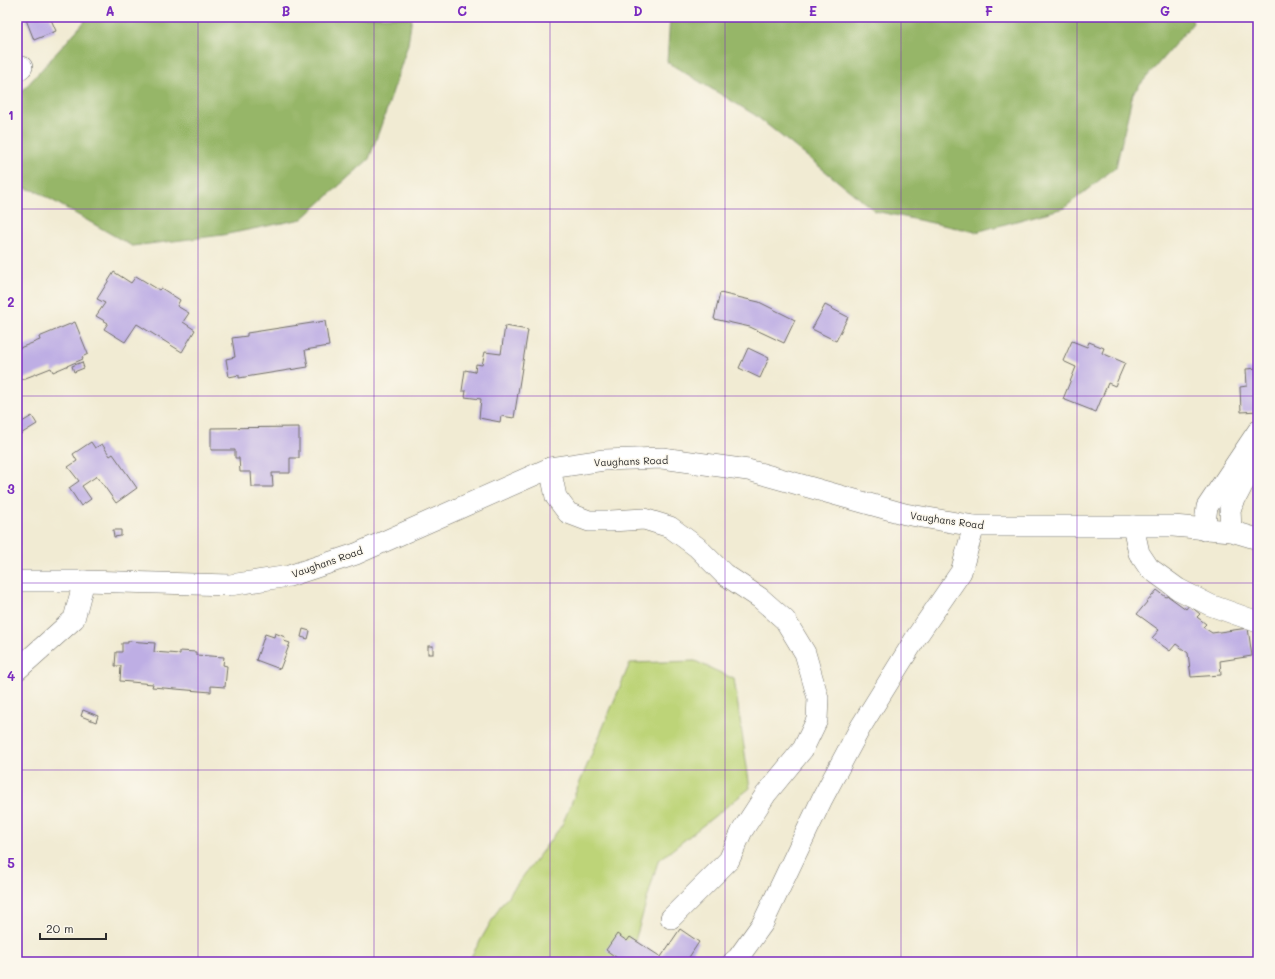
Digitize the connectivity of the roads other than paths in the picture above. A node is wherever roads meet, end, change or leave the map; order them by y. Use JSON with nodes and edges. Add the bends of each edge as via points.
{"nodes":[{"id":1,"x":1258,"y":431,"type":"edge"},
{"id":2,"x":1258,"y":462,"type":"edge"},
{"id":3,"x":550,"y":468,"type":"junction"},
{"id":4,"x":974,"y":526,"type":"junction"},
{"id":5,"x":1133,"y":526,"type":"junction"},
{"id":6,"x":1204,"y":530,"type":"junction"},
{"id":7,"x":1231,"y":531,"type":"junction"},
{"id":8,"x":1258,"y":540,"type":"edge"},
{"id":9,"x":17,"y":581,"type":"edge"},
{"id":10,"x":84,"y":581,"type":"junction"},
{"id":11,"x":1258,"y":622,"type":"edge"},
{"id":12,"x":17,"y":670,"type":"edge"},
{"id":13,"x":671,"y":918,"type":"dead end"},
{"id":14,"x":733,"y":962,"type":"edge"}],
"edges":[{"from":1,"to":6,"type":"street","via":[[1207,507]]},
{"from":2,"to":7,"type":"street","via":[[1230,508]]},
{"from":3,"to":4,"type":"street","name":"Vaughans Road","via":[[604,460],[662,458],[748,470],[905,514]]},
{"from":3,"to":10,"type":"street","name":"Vaughans Road","via":[[356,554],[290,576],[230,584]]},
{"from":3,"to":13,"type":"street","via":[[556,497],[568,513],[589,521],[644,519],[670,526],[697,547],[724,574],[760,598],[785,620],[805,653],[818,698],[817,720],[804,749],[766,794],[742,831],[729,860]]},
{"from":4,"to":5,"type":"street","name":"Vaughans Road"},
{"from":4,"to":14,"type":"street","via":[[961,572],[916,636],[860,728],[822,799],[763,923]]},
{"from":5,"to":6,"type":"street","name":"Vaughans Road","via":[[1173,526]]},
{"from":5,"to":11,"type":"street","via":[[1139,553],[1149,568],[1178,589],[1210,605]]},
{"from":6,"to":7,"type":"street","name":"Vaughans Road"},
{"from":7,"to":8,"type":"street","name":"Vaughans Road"},
{"from":9,"to":10,"type":"street","name":"Vaughans Road"},
{"from":10,"to":12,"type":"street","via":[[74,619]]}]}
